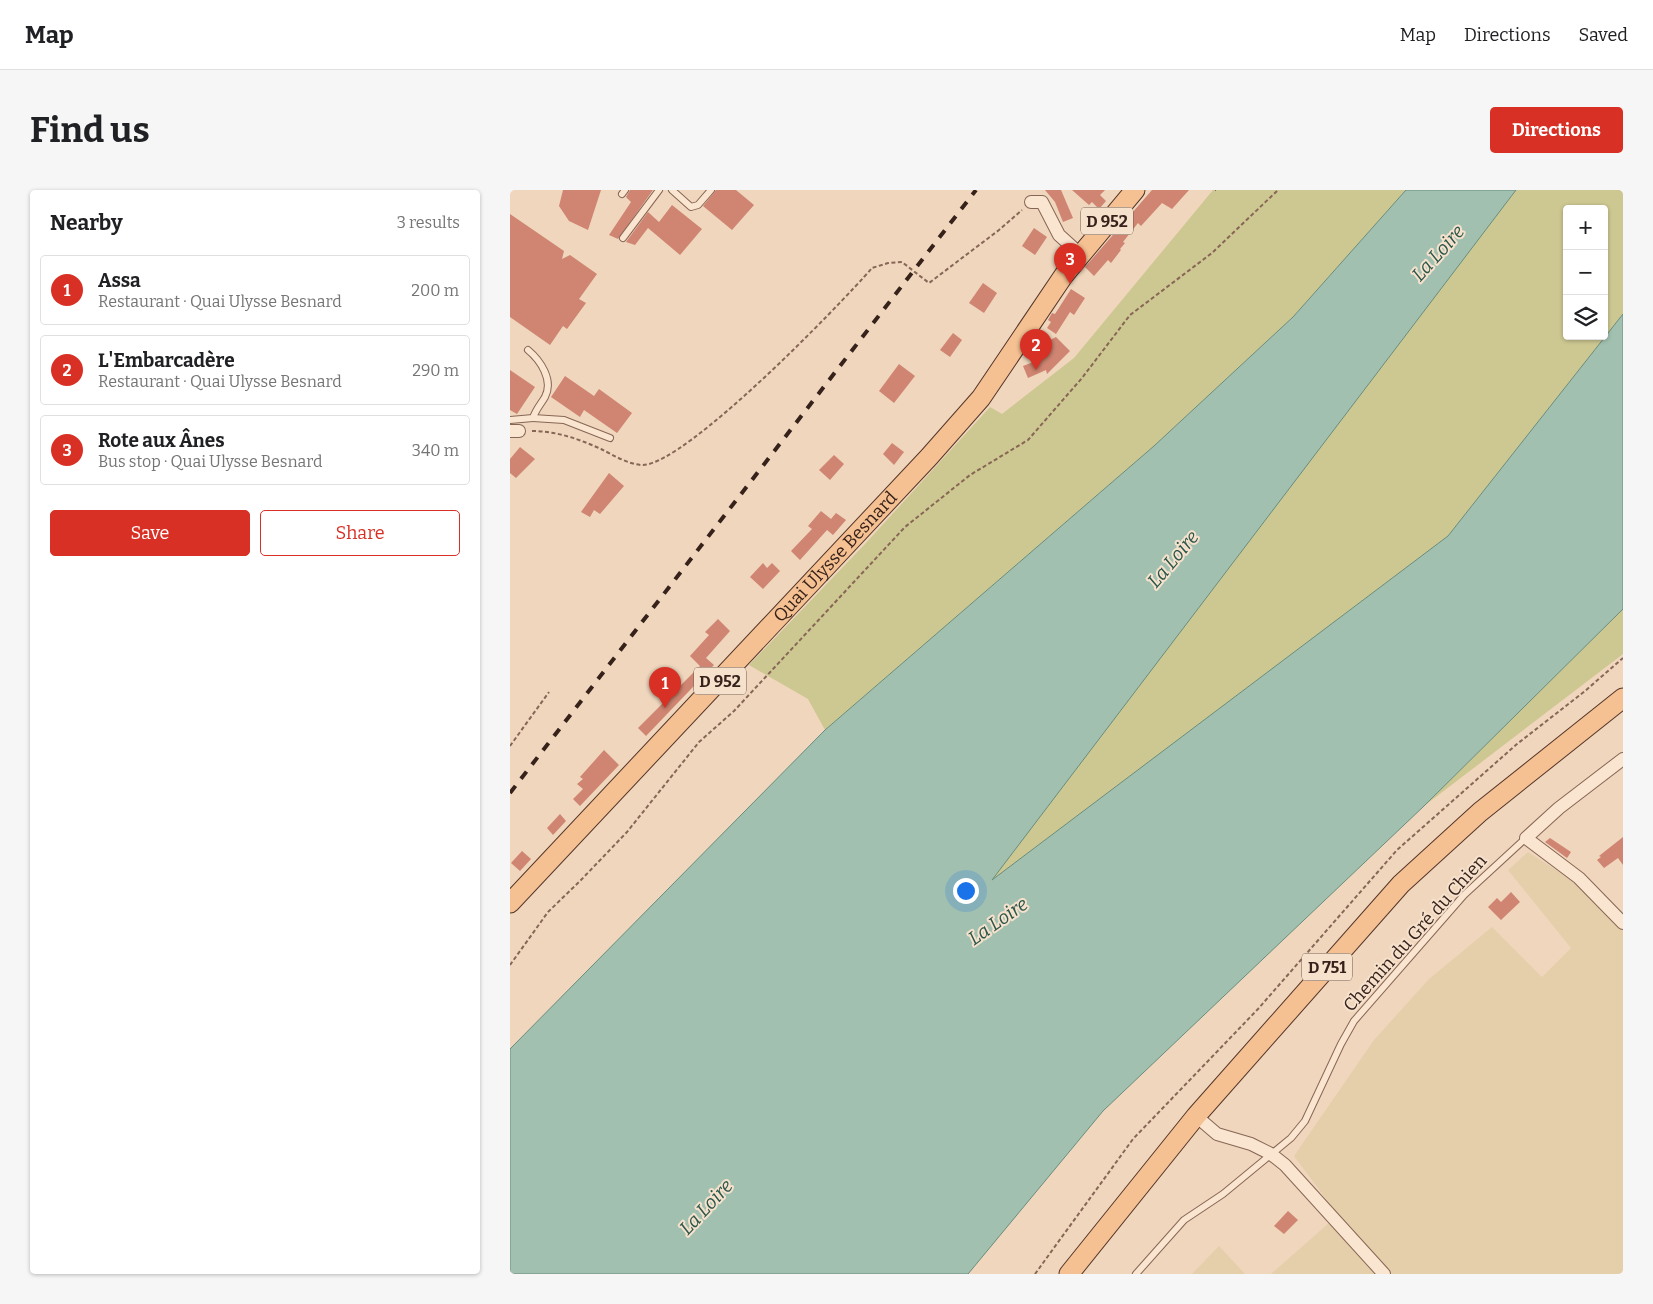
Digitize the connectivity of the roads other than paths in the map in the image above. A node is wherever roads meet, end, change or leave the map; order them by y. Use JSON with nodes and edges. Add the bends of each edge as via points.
{"nodes":[{"id":1,"x":659,"y":190,"type":"edge"},
{"id":2,"x":672,"y":190,"type":"edge"},
{"id":3,"x":711,"y":190,"type":"edge"},
{"id":4,"x":1135,"y":190,"type":"edge"},
{"id":5,"x":1031,"y":202,"type":"road end"},
{"id":6,"x":623,"y":238,"type":"dead end"},
{"id":7,"x":1080,"y":254,"type":"junction"},
{"id":8,"x":528,"y":350,"type":"dead end"},
{"id":9,"x":533,"y":418,"type":"junction"},
{"id":10,"x":510,"y":420,"type":"edge"},
{"id":11,"x":610,"y":438,"type":"dead end"},
{"id":12,"x":1623,"y":698,"type":"edge"},
{"id":13,"x":1623,"y":758,"type":"edge"},
{"id":14,"x":1526,"y":838,"type":"junction"},
{"id":15,"x":510,"y":903,"type":"edge"},
{"id":16,"x":1623,"y":923,"type":"edge"},
{"id":17,"x":1196,"y":1116,"type":"junction"},
{"id":18,"x":1271,"y":1154,"type":"junction"},
{"id":19,"x":1069,"y":1274,"type":"edge"},
{"id":20,"x":1136,"y":1274,"type":"edge"},
{"id":21,"x":1384,"y":1274,"type":"edge"}],
"edges":[{"from":1,"to":6,"type":"lane"},
{"from":2,"to":3,"type":"lane","via":[[691,207]]},
{"from":4,"to":7,"type":"main road","name":"Quai Ulysse Besnard","number":"D 952"},
{"from":5,"to":7,"type":"street","via":[[1042,202],[1060,235]]},
{"from":7,"to":15,"type":"main road","name":"Quai Ulysse Besnard","number":"D 952","via":[[981,398],[949,435]]},
{"from":8,"to":9,"type":"lane","via":[[543,367],[547,383],[545,397],[536,407]]},
{"from":9,"to":10,"type":"lane"},
{"from":9,"to":11,"type":"lane","via":[[564,420]]},
{"from":12,"to":17,"type":"main road","number":"D 751","via":[[1480,812],[1401,884]]},
{"from":13,"to":14,"type":"street","via":[[1558,808]]},
{"from":14,"to":16,"type":"street","via":[[1579,878]]},
{"from":14,"to":18,"type":"lane","name":"Chemin du Gré du Chien","via":[[1464,895],[1354,1021],[1305,1121]]},
{"from":17,"to":18,"type":"street","via":[[1217,1134]]},
{"from":17,"to":19,"type":"main road","number":"D 751"},
{"from":18,"to":20,"type":"lane","name":"Chemin du Gré du Chien","via":[[1223,1194],[1184,1220]]},
{"from":18,"to":21,"type":"street","via":[[1285,1165]]}]}
